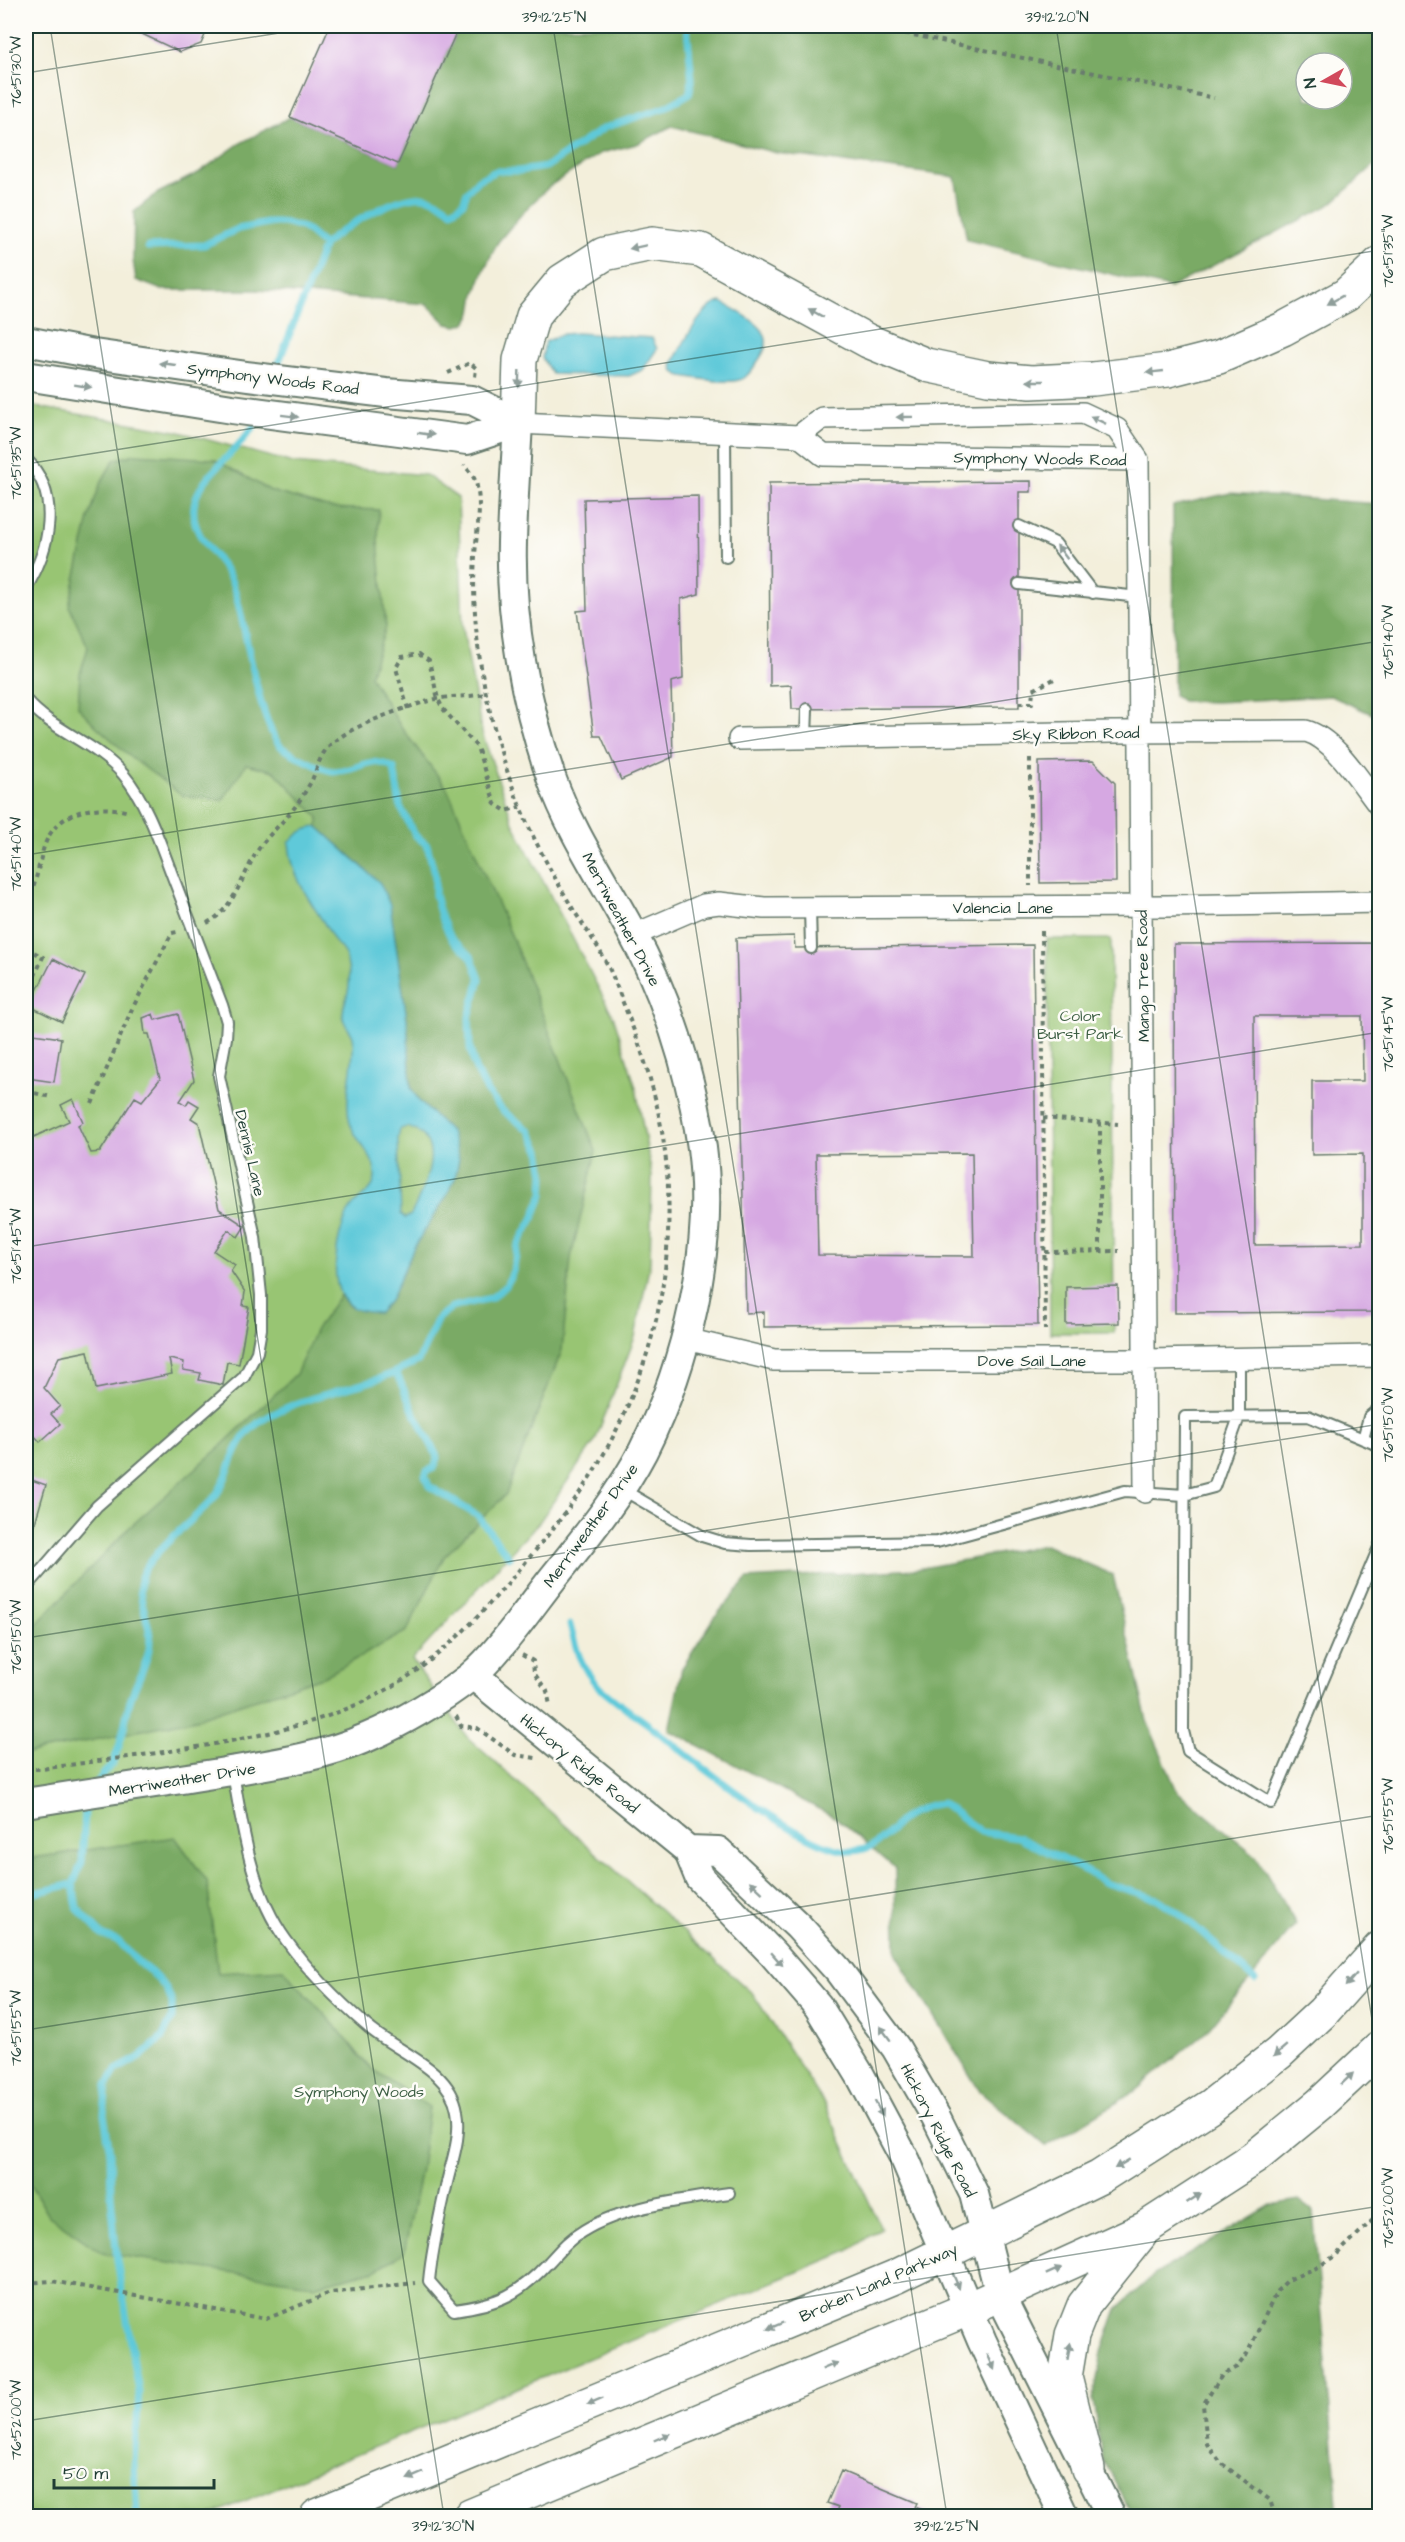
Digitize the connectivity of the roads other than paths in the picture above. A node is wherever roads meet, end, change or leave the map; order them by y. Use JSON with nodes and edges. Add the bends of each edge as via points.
{"nodes":[{"id":1,"x":1380,"y":263,"type":"edge"},
{"id":2,"x":26,"y":341,"type":"edge"},
{"id":3,"x":26,"y":376,"type":"edge"},
{"id":4,"x":518,"y":423,"type":"junction"},
{"id":5,"x":726,"y":432,"type":"junction"},
{"id":6,"x":799,"y":436,"type":"junction"},
{"id":7,"x":26,"y":459,"type":"edge"},
{"id":8,"x":1138,"y":460,"type":"junction"},
{"id":9,"x":1019,"y":526,"type":"dead end"},
{"id":10,"x":726,"y":557,"type":"dead end"},
{"id":11,"x":1019,"y":584,"type":"dead end"},
{"id":12,"x":26,"y":588,"type":"edge"},
{"id":13,"x":1093,"y":593,"type":"junction"},
{"id":14,"x":1139,"y":597,"type":"junction"},
{"id":15,"x":26,"y":701,"type":"edge"},
{"id":16,"x":807,"y":709,"type":"dead end"},
{"id":17,"x":1142,"y":732,"type":"junction"},
{"id":18,"x":807,"y":737,"type":"junction"},
{"id":19,"x":739,"y":738,"type":"dead end"},
{"id":20,"x":1380,"y":807,"type":"edge"},
{"id":21,"x":1380,"y":902,"type":"edge"},
{"id":22,"x":1141,"y":906,"type":"junction"},
{"id":23,"x":810,"y":908,"type":"junction"},
{"id":24,"x":633,"y":935,"type":"junction"},
{"id":25,"x":810,"y":948,"type":"dead end"},
{"id":26,"x":686,"y":1339,"type":"junction"},
{"id":27,"x":1239,"y":1358,"type":"junction"},
{"id":28,"x":1380,"y":1358,"type":"edge"},
{"id":29,"x":1146,"y":1360,"type":"junction"},
{"id":30,"x":1380,"y":1408,"type":"edge"},
{"id":31,"x":1239,"y":1417,"type":"junction"},
{"id":32,"x":1363,"y":1439,"type":"junction"},
{"id":33,"x":1380,"y":1446,"type":"edge"},
{"id":34,"x":620,"y":1488,"type":"junction"},
{"id":35,"x":1145,"y":1492,"type":"junction"},
{"id":36,"x":1184,"y":1495,"type":"junction"},
{"id":37,"x":1380,"y":1545,"type":"edge"},
{"id":38,"x":26,"y":1588,"type":"edge"},
{"id":39,"x":472,"y":1675,"type":"junction"},
{"id":40,"x":233,"y":1770,"type":"junction"},
{"id":41,"x":26,"y":1803,"type":"edge"},
{"id":42,"x":688,"y":1850,"type":"junction"},
{"id":43,"x":1380,"y":1948,"type":"edge"},
{"id":44,"x":1380,"y":2048,"type":"edge"},
{"id":45,"x":729,"y":2193,"type":"dead end"},
{"id":46,"x":1144,"y":2229,"type":"junction"},
{"id":47,"x":984,"y":2235,"type":"junction"},
{"id":48,"x":945,"y":2254,"type":"junction"},
{"id":49,"x":1000,"y":2295,"type":"junction"},
{"id":50,"x":968,"y":2309,"type":"junction"},
{"id":51,"x":1088,"y":2469,"type":"junction"},
{"id":52,"x":317,"y":2517,"type":"edge"},
{"id":53,"x":470,"y":2517,"type":"edge"},
{"id":54,"x":1064,"y":2517,"type":"edge"},
{"id":55,"x":1111,"y":2517,"type":"edge"}],
"edges":[{"from":1,"to":4,"type":"main road","one_way":true,"via":[[1346,295],[1219,357],[1168,370],[1031,382],[926,365],[868,341],[701,250],[652,244],[604,254],[562,281],[533,316],[520,360]]},
{"from":4,"to":2,"type":"street","name":"Symphony Woods Road","one_way":true,"via":[[472,400],[247,376]]},
{"from":3,"to":4,"type":"street","name":"Symphony Woods Road","one_way":true,"via":[[232,409],[467,440]]},
{"from":4,"to":5,"type":"street","name":"Symphony Woods Road"},
{"from":4,"to":24,"type":"street","name":"Merriweather Drive","via":[[513,579],[519,647],[534,719],[556,789]]},
{"from":5,"to":6,"type":"street","name":"Symphony Woods Road"},
{"from":5,"to":10,"type":"lane"},
{"from":6,"to":8,"type":"street","name":"Symphony Woods Road","via":[[823,455]]},
{"from":8,"to":6,"type":"street","name":"Symphony Woods Road","one_way":true,"via":[[1117,429],[1083,412],[822,418]]},
{"from":7,"to":12,"type":"lane","via":[[43,488],[49,525],[46,545]]},
{"from":8,"to":14,"type":"street","name":"Mango Tree Road"},
{"from":13,"to":9,"type":"lane","one_way":true,"via":[[1055,543]]},
{"from":11,"to":13,"type":"lane"},
{"from":13,"to":14,"type":"lane"},
{"from":14,"to":17,"type":"street","name":"Mango Tree Road"},
{"from":15,"to":38,"type":"lane","name":"Dennis Lane","via":[[39,714],[105,756],[124,776],[148,817],[193,927],[227,1022],[219,1076],[255,1237],[261,1296],[257,1352],[244,1377],[97,1506]]},
{"from":16,"to":18,"type":"lane"},
{"from":17,"to":18,"type":"street","name":"Sky Ribbon Road"},
{"from":17,"to":20,"type":"street","name":"Sky Ribbon Road","via":[[1297,730],[1314,734],[1328,743]]},
{"from":17,"to":22,"type":"street","name":"Mango Tree Road"},
{"from":18,"to":19,"type":"street","name":"Sky Ribbon Road"},
{"from":21,"to":22,"type":"street","name":"Valencia Lane"},
{"from":22,"to":23,"type":"street","name":"Valencia Lane"},
{"from":22,"to":29,"type":"street","name":"Mango Tree Road"},
{"from":23,"to":24,"type":"street","name":"Valencia Lane","via":[[704,905]]},
{"from":23,"to":25,"type":"lane"},
{"from":24,"to":26,"type":"street","name":"Merriweather Drive","via":[[661,990],[683,1058],[702,1149],[703,1240]]},
{"from":26,"to":29,"type":"street","name":"Dove Sail Lane","via":[[774,1360]]},
{"from":26,"to":34,"type":"street","name":"Merriweather Drive","via":[[662,1409]]},
{"from":27,"to":28,"type":"street","name":"Dove Sail Lane"},
{"from":27,"to":29,"type":"street","name":"Dove Sail Lane"},
{"from":27,"to":31,"type":"lane"},
{"from":29,"to":35,"type":"street","name":"Mango Tree Road"},
{"from":30,"to":32,"type":"lane","via":[[1369,1417]]},
{"from":31,"to":32,"type":"lane","via":[[1308,1416]]},
{"from":31,"to":36,"type":"lane","via":[[1214,1487]]},
{"from":31,"to":36,"type":"lane","via":[[1185,1417]]},
{"from":32,"to":33,"type":"lane"},
{"from":34,"to":35,"type":"lane","via":[[702,1536],[751,1545],[937,1542],[1103,1495]]},
{"from":34,"to":39,"type":"street","name":"Merriweather Drive"},
{"from":35,"to":36,"type":"lane"},
{"from":36,"to":37,"type":"lane","via":[[1183,1731],[1188,1751],[1271,1803]]},
{"from":39,"to":40,"type":"street","name":"Merriweather Drive","via":[[369,1737],[323,1753]]},
{"from":39,"to":42,"type":"street","name":"Hickory Ridge Road"},
{"from":40,"to":41,"type":"street","name":"Merriweather Drive"},
{"from":40,"to":45,"type":"lane","via":[[253,1874],[285,1940],[368,2028],[438,2077],[451,2093],[457,2111],[458,2136],[429,2281],[454,2310],[488,2305],[518,2290],[583,2230],[658,2204]]},
{"from":47,"to":42,"type":"street","name":"Hickory Ridge Road","one_way":true,"via":[[974,2194],[936,2117],[896,2048],[838,1970],[798,1926],[718,1851]]},
{"from":42,"to":48,"type":"street","name":"Hickory Ridge Road","one_way":true,"via":[[699,1877],[818,2006],[906,2161]]},
{"from":43,"to":47,"type":"main road","name":"Broken Land Parkway","one_way":true,"via":[[1316,2019],[1211,2106],[1100,2177]]},
{"from":46,"to":44,"type":"main road","one_way":true,"via":[[1254,2158]]},
{"from":49,"to":46,"type":"main road","one_way":true},
{"from":51,"to":46,"type":"main road","one_way":true,"via":[[1065,2377],[1072,2335],[1084,2305]]},
{"from":47,"to":48,"type":"main road","name":"Broken Land Parkway"},
{"from":47,"to":49,"type":"street","name":"Hickory Ridge Road"},
{"from":48,"to":50,"type":"street","name":"Hickory Ridge Road","one_way":true},
{"from":48,"to":52,"type":"main road","name":"Broken Land Parkway","one_way":true},
{"from":49,"to":50,"type":"main road"},
{"from":49,"to":51,"type":"street","name":"Hickory Ridge Road"},
{"from":53,"to":50,"type":"main road","one_way":true},
{"from":50,"to":54,"type":"street","name":"Hickory Ridge Road","one_way":true},
{"from":51,"to":55,"type":"street","name":"Hickory Ridge Road"}]}
